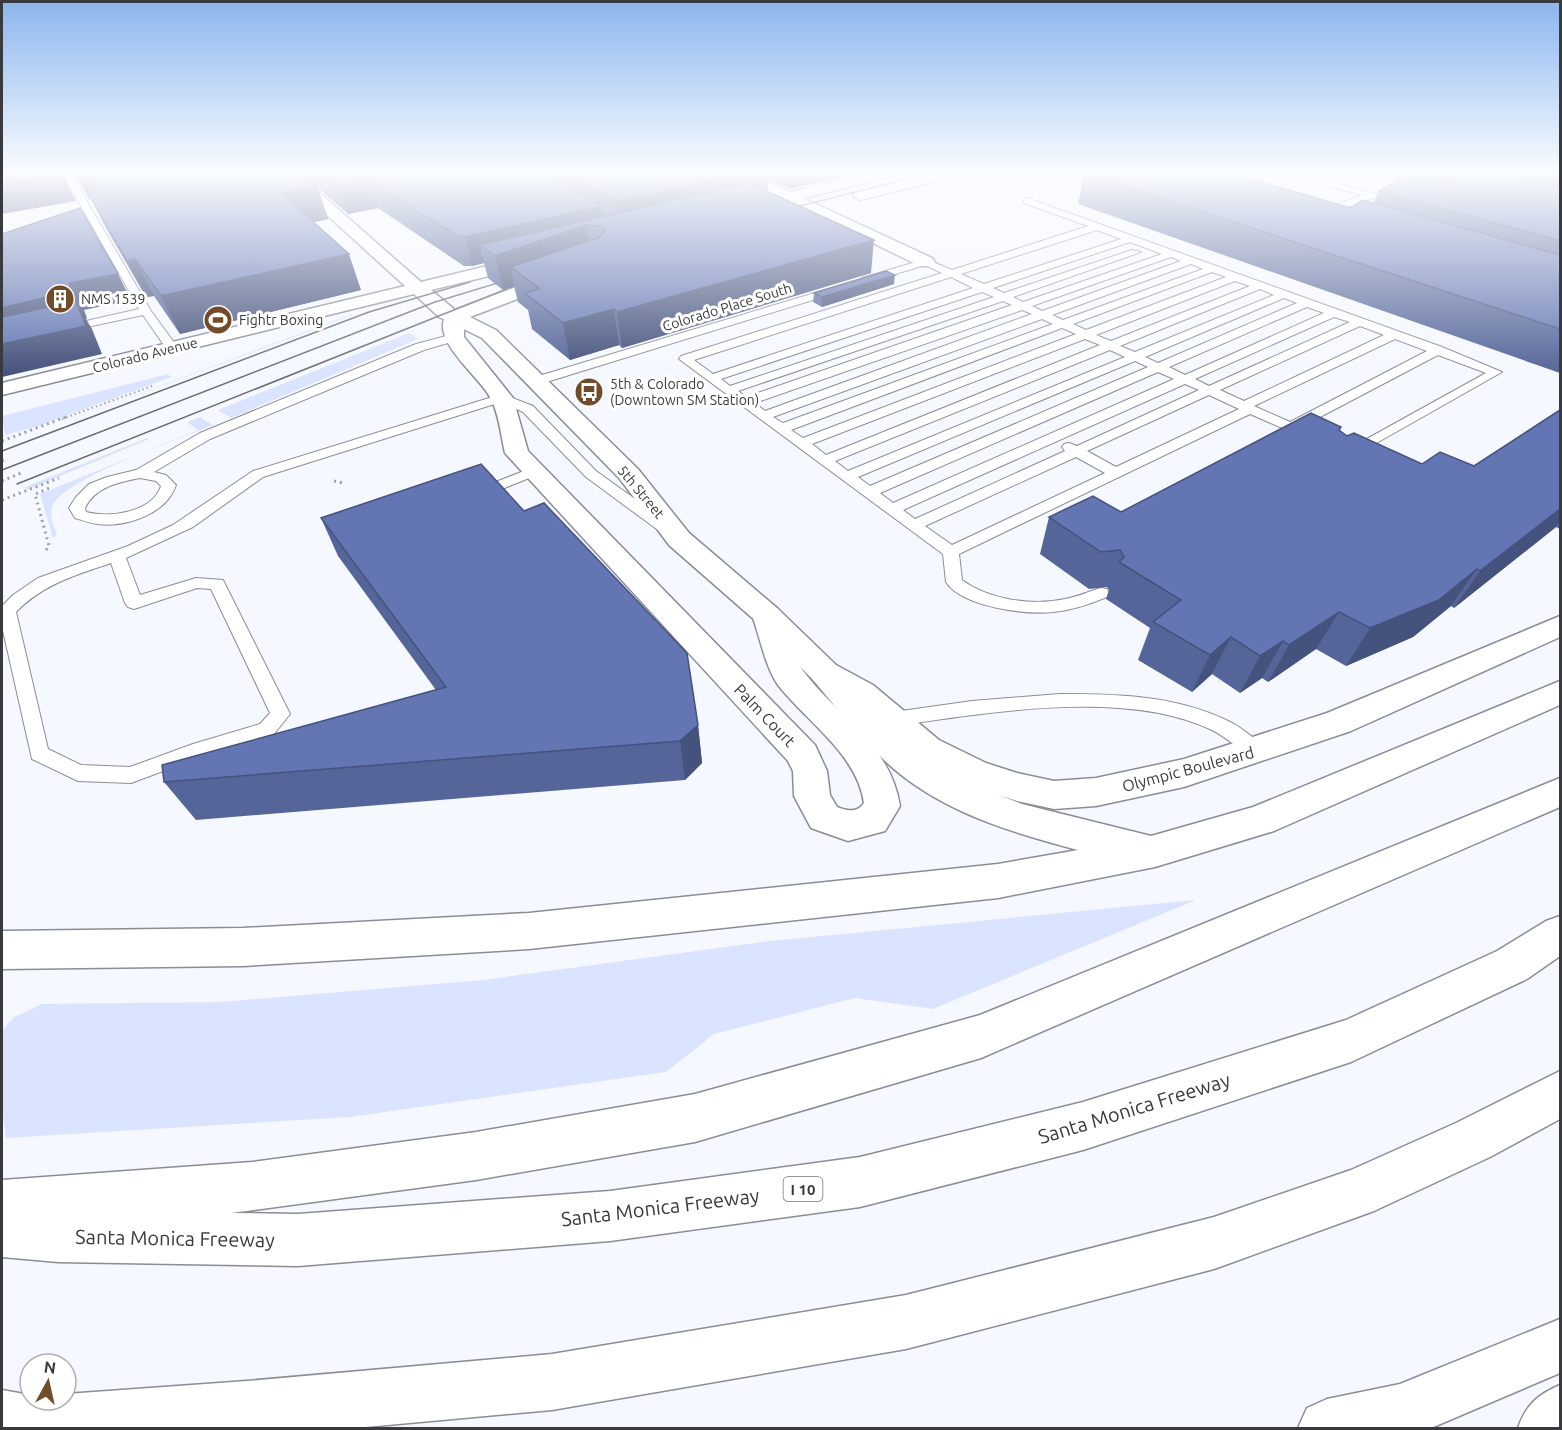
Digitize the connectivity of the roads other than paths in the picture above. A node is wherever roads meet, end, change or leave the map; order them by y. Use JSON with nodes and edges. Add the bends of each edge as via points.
{"nodes":[{"id":1,"x":100,"y":241,"type":"edge"},
{"id":2,"x":365,"y":241,"type":"edge"},
{"id":3,"x":880,"y":241,"type":"edge"},
{"id":4,"x":1052,"y":241,"type":"edge"},
{"id":5,"x":1134,"y":241,"type":"edge"},
{"id":6,"x":1171,"y":254,"type":"junction"},
{"id":7,"x":542,"y":257,"type":"edge"},
{"id":8,"x":926,"y":262,"type":"junction"},
{"id":9,"x":576,"y":271,"type":"edge"},
{"id":10,"x":950,"y":273,"type":"junction"},
{"id":11,"x":417,"y":287,"type":"junction"},
{"id":12,"x":1277,"y":293,"type":"junction"},
{"id":13,"x":1013,"y":302,"type":"junction"},
{"id":14,"x":1320,"y":308,"type":"junction"},
{"id":15,"x":147,"y":311,"type":"junction"},
{"id":16,"x":826,"y":314,"type":"junction"},
{"id":17,"x":1340,"y":315,"type":"junction"},
{"id":18,"x":1370,"y":326,"type":"junction"},
{"id":19,"x":454,"y":328,"type":"junction"},
{"id":20,"x":57,"y":330,"type":"edge"},
{"id":21,"x":1394,"y":335,"type":"junction"},
{"id":22,"x":1099,"y":340,"type":"junction"},
{"id":23,"x":1408,"y":340,"type":"junction"},
{"id":24,"x":1422,"y":345,"type":"junction"},
{"id":25,"x":172,"y":348,"type":"junction"},
{"id":26,"x":1438,"y":350,"type":"junction"},
{"id":27,"x":895,"y":352,"type":"junction"},
{"id":28,"x":1451,"y":355,"type":"junction"},
{"id":29,"x":1146,"y":362,"type":"junction"},
{"id":30,"x":536,"y":381,"type":"junction"},
{"id":31,"x":2,"y":389,"type":"edge"},
{"id":32,"x":1218,"y":394,"type":"junction"},
{"id":33,"x":502,"y":398,"type":"junction"},
{"id":34,"x":748,"y":403,"type":"junction"},
{"id":35,"x":991,"y":405,"type":"junction"},
{"id":36,"x":1276,"y":420,"type":"junction"},
{"id":37,"x":1290,"y":427,"type":"junction"},
{"id":38,"x":1038,"y":430,"type":"junction"},
{"id":39,"x":1306,"y":434,"type":"junction"},
{"id":40,"x":1323,"y":442,"type":"edge"},
{"id":41,"x":1070,"y":448,"type":"junction"},
{"id":42,"x":1344,"y":455,"type":"edge"},
{"id":43,"x":826,"y":460,"type":"junction"},
{"id":44,"x":534,"y":471,"type":"junction"},
{"id":45,"x":1116,"y":473,"type":"junction"},
{"id":46,"x":140,"y":474,"type":"junction"},
{"id":47,"x":853,"y":480,"type":"junction"},
{"id":48,"x":870,"y":492,"type":"junction"},
{"id":49,"x":466,"y":499,"type":"edge"},
{"id":50,"x":898,"y":513,"type":"junction"},
{"id":51,"x":679,"y":539,"type":"junction"},
{"id":52,"x":951,"y":552,"type":"junction"},
{"id":53,"x":117,"y":556,"type":"junction"},
{"id":54,"x":1101,"y":593,"type":"dead end"},
{"id":55,"x":767,"y":615,"type":"junction"},
{"id":56,"x":1560,"y":626,"type":"edge"},
{"id":57,"x":825,"y":673,"type":"junction"},
{"id":58,"x":1560,"y":692,"type":"edge"},
{"id":59,"x":894,"y":719,"type":"junction"},
{"id":60,"x":1257,"y":751,"type":"junction"},
{"id":61,"x":1560,"y":792,"type":"edge"},
{"id":62,"x":1155,"y":851,"type":"junction"},
{"id":63,"x":1560,"y":934,"type":"edge"},
{"id":64,"x":2,"y":950,"type":"edge"},
{"id":65,"x":1560,"y":1094,"type":"edge"},
{"id":66,"x":2,"y":1205,"type":"edge"},
{"id":67,"x":2,"y":1232,"type":"edge"},
{"id":68,"x":1560,"y":1346,"type":"edge"},
{"id":69,"x":1560,"y":1414,"type":"edge"},
{"id":70,"x":28,"y":1424,"type":"edge"},
{"id":71,"x":1327,"y":1428,"type":"edge"},
{"id":72,"x":1546,"y":1428,"type":"edge"}],
"edges":[{"from":1,"to":15,"type":"lane"},
{"from":2,"to":11,"type":"main road","name":"5th Street"},
{"from":3,"to":8,"type":"main road"},
{"from":4,"to":10,"type":"lane"},
{"from":5,"to":6,"type":"lane"},
{"from":6,"to":12,"type":"lane"},
{"from":6,"to":13,"type":"lane"},
{"from":6,"to":13,"type":"lane"},
{"from":6,"to":13,"type":"lane"},
{"from":6,"to":13,"type":"lane"},
{"from":6,"to":13,"type":"lane"},
{"from":6,"to":13,"type":"lane"},
{"from":6,"to":22,"type":"lane"},
{"from":7,"to":11,"type":"main road","name":"Colorado Avenue"},
{"from":8,"to":10,"type":"lane"},
{"from":8,"to":30,"type":"lane","name":"Colorado Place South"},
{"from":9,"to":19,"type":"main road"},
{"from":10,"to":13,"type":"lane"},
{"from":10,"to":16,"type":"lane"},
{"from":11,"to":19,"type":"main road","name":"5th Street"},
{"from":11,"to":25,"type":"main road","name":"Colorado Avenue"},
{"from":12,"to":14,"type":"lane"},
{"from":12,"to":22,"type":"lane"},
{"from":12,"to":22,"type":"lane"},
{"from":12,"to":29,"type":"lane"},
{"from":12,"to":29,"type":"lane"},
{"from":13,"to":22,"type":"lane"},
{"from":13,"to":27,"type":"lane"},
{"from":13,"to":27,"type":"lane"},
{"from":13,"to":27,"type":"lane"},
{"from":13,"to":27,"type":"lane"},
{"from":13,"to":27,"type":"lane"},
{"from":13,"to":27,"type":"lane"},
{"from":14,"to":17,"type":"lane"},
{"from":14,"to":32,"type":"lane"},
{"from":15,"to":20,"type":"lane"},
{"from":15,"to":25,"type":"lane"},
{"from":16,"to":27,"type":"lane"},
{"from":16,"to":34,"type":"lane","via":[[685,359]]},
{"from":17,"to":18,"type":"lane"},
{"from":17,"to":32,"type":"lane"},
{"from":18,"to":21,"type":"lane"},
{"from":18,"to":32,"type":"lane"},
{"from":18,"to":32,"type":"lane"},
{"from":19,"to":30,"type":"main road","name":"5th Street","via":[[489,334]]},
{"from":19,"to":33,"type":"main road","name":"5th Street"},
{"from":19,"to":46,"type":"lane","via":[[205,436]]},
{"from":21,"to":23,"type":"lane"},
{"from":21,"to":32,"type":"lane"},
{"from":22,"to":27,"type":"lane"},
{"from":22,"to":29,"type":"lane"},
{"from":22,"to":35,"type":"lane"},
{"from":22,"to":35,"type":"lane"},
{"from":23,"to":24,"type":"lane"},
{"from":23,"to":32,"type":"lane"},
{"from":24,"to":26,"type":"lane"},
{"from":24,"to":36,"type":"lane"},
{"from":25,"to":31,"type":"main road","name":"Colorado Avenue"},
{"from":26,"to":28,"type":"lane"},
{"from":26,"to":37,"type":"lane"},
{"from":27,"to":34,"type":"lane"},
{"from":27,"to":34,"type":"lane"},
{"from":27,"to":34,"type":"lane"},
{"from":27,"to":34,"type":"lane"},
{"from":27,"to":34,"type":"lane"},
{"from":27,"to":34,"type":"lane"},
{"from":27,"to":34,"type":"lane"},
{"from":27,"to":35,"type":"lane"},
{"from":28,"to":39,"type":"lane"},
{"from":28,"to":42,"type":"lane","via":[[1496,372]]},
{"from":29,"to":32,"type":"lane"},
{"from":29,"to":35,"type":"lane"},
{"from":29,"to":38,"type":"lane"},
{"from":30,"to":51,"type":"main road","name":"5th Street","via":[[629,474]]},
{"from":32,"to":36,"type":"lane"},
{"from":32,"to":38,"type":"lane"},
{"from":32,"to":41,"type":"lane"},
{"from":32,"to":45,"type":"lane"},
{"from":33,"to":44,"type":"main road","name":"Palm Court","via":[[517,453]]},
{"from":33,"to":51,"type":"lane","via":[[528,409],[591,474]]},
{"from":33,"to":53,"type":"lane","via":[[258,474],[186,525]]},
{"from":34,"to":43,"type":"lane"},
{"from":35,"to":38,"type":"lane"},
{"from":35,"to":43,"type":"lane"},
{"from":35,"to":43,"type":"lane"},
{"from":35,"to":47,"type":"lane"},
{"from":36,"to":37,"type":"lane"},
{"from":37,"to":39,"type":"lane"},
{"from":38,"to":41,"type":"lane"},
{"from":38,"to":48,"type":"lane"},
{"from":38,"to":50,"type":"lane"},
{"from":39,"to":40,"type":"lane"},
{"from":41,"to":45,"type":"lane"},
{"from":41,"to":50,"type":"lane"},
{"from":43,"to":47,"type":"lane"},
{"from":44,"to":49,"type":"lane"},
{"from":44,"to":55,"type":"main road","name":"Palm Court","via":[[803,754],[810,771],[812,796],[824,818],[848,826],[872,820],[882,806],[879,786],[860,753],[789,676]]},
{"from":45,"to":52,"type":"lane"},
{"from":46,"to":46,"type":"lane","via":[[111,480],[86,494],[77,508],[80,515],[116,520],[158,504],[170,489],[169,482],[163,477]]},
{"from":47,"to":48,"type":"lane"},
{"from":48,"to":50,"type":"lane"},
{"from":50,"to":52,"type":"lane"},
{"from":51,"to":55,"type":"main road","name":"5th Street"},
{"from":52,"to":54,"type":"lane","via":[[954,582],[981,597],[1051,607]]},
{"from":53,"to":53,"type":"lane","via":[[35,585],[7,611],[39,754],[78,773],[131,775],[267,729],[280,714],[217,584],[196,583],[134,603]]},
{"from":55,"to":57,"type":"main road","name":"5th Street"},
{"from":56,"to":60,"type":"main road","name":"Olympic Boulevard","via":[[1339,722]]},
{"from":57,"to":59,"type":"main road","name":"Olympic Boulevard","via":[[862,693]]},
{"from":57,"to":62,"type":"main road","via":[[908,761],[958,792],[1012,818]]},
{"from":58,"to":62,"type":"main road","via":[[1261,820]]},
{"from":59,"to":60,"type":"lane","via":[[980,707],[1112,700],[1173,710],[1217,724]]},
{"from":59,"to":60,"type":"main road","name":"Olympic Boulevard","via":[[927,749],[974,773],[1054,795],[1096,792],[1184,774]]},
{"from":61,"to":66,"type":"main road","via":[[981,1036],[695,1118],[476,1156],[252,1187]]},
{"from":62,"to":64,"type":"main road","via":[[998,882],[529,931],[243,947]]},
{"from":63,"to":67,"type":"main road","name":"Santa Monica Freeway","number":"I 10","via":[[1512,965],[1351,1040],[1083,1126],[860,1182],[610,1216],[298,1240]]},
{"from":65,"to":70,"type":"main road","via":[[1473,1140],[1356,1193],[1214,1243],[906,1322],[552,1382],[247,1410]]},
{"from":68,"to":71,"type":"main road","via":[[1400,1413]]},
{"from":69,"to":72,"type":"main road"}]}
